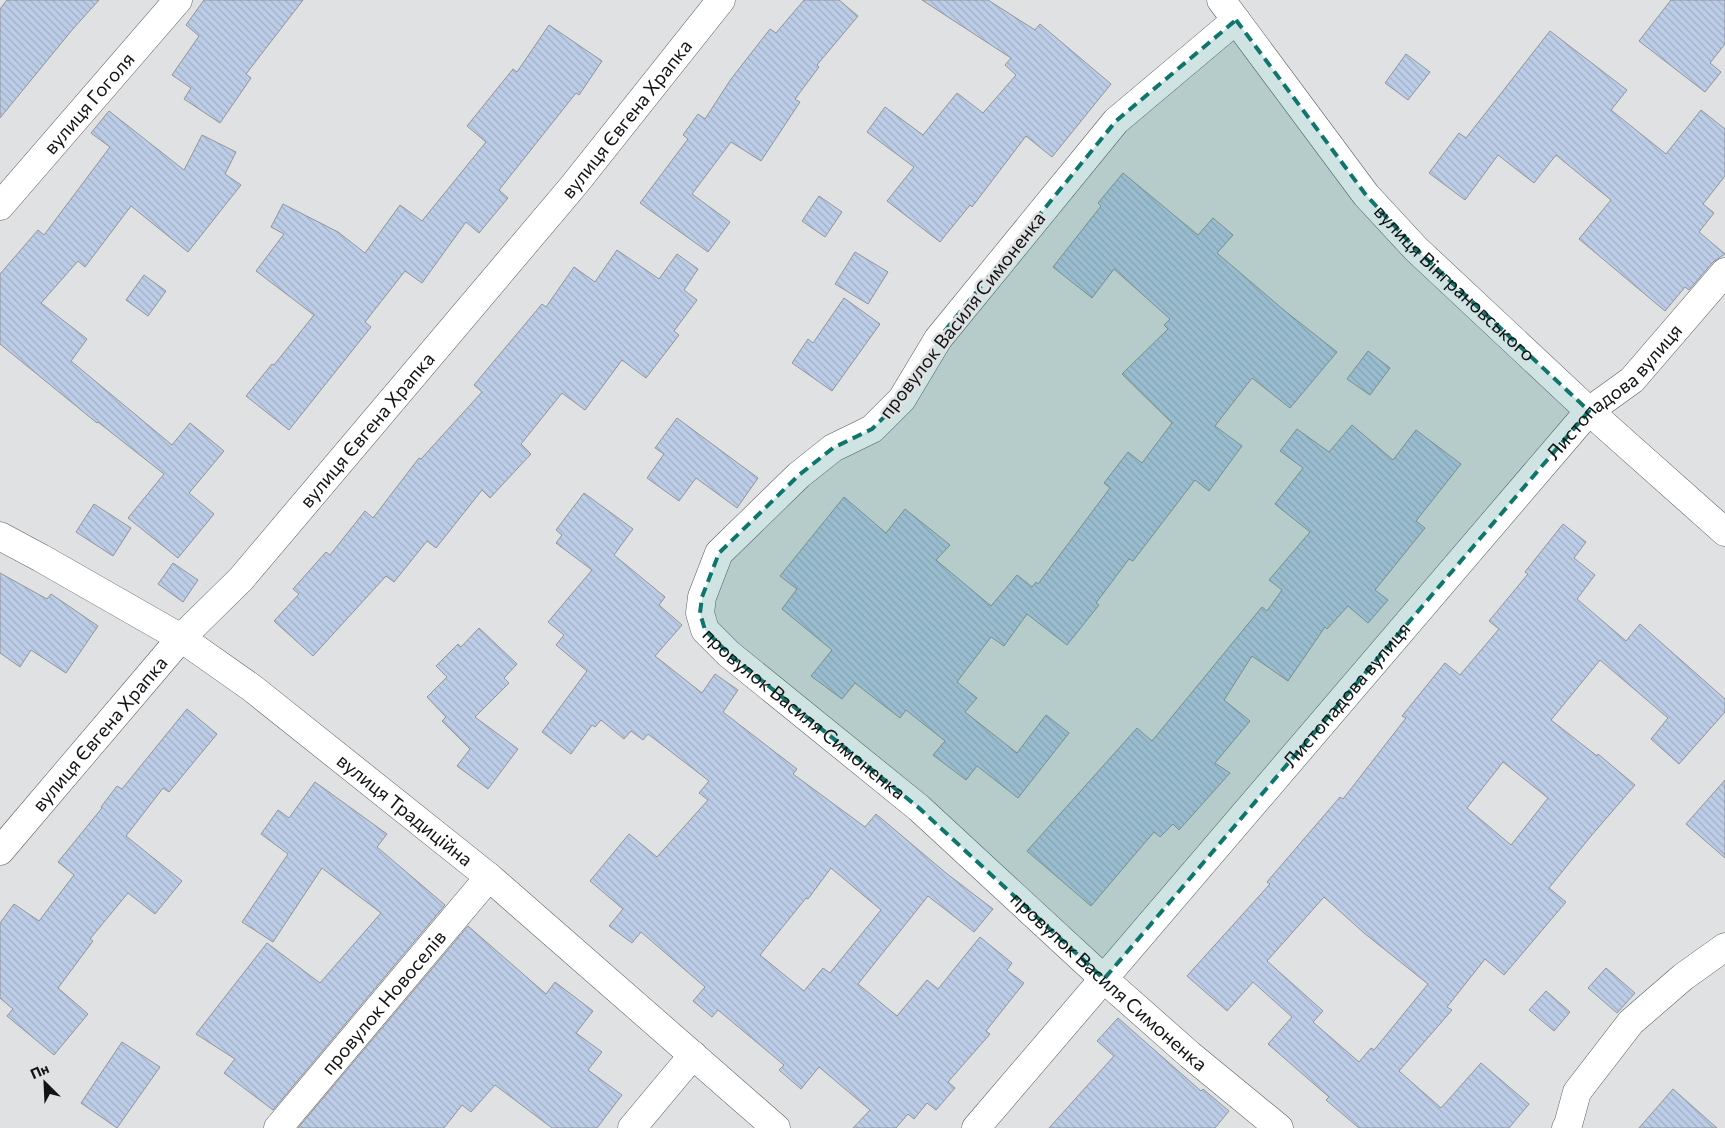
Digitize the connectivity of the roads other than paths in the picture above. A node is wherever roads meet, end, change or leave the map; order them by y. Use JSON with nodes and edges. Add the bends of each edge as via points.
{"nodes":[{"id":1,"x":178,"y":0,"type":"edge"},
{"id":2,"x":722,"y":0,"type":"edge"},
{"id":3,"x":1229,"y":10,"type":"edge"},
{"id":4,"x":0,"y":206,"type":"edge"},
{"id":5,"x":1725,"y":272,"type":"edge"},
{"id":6,"x":1590,"y":411,"type":"junction"},
{"id":7,"x":1725,"y":532,"type":"edge"},
{"id":8,"x":0,"y":536,"type":"edge"},
{"id":9,"x":181,"y":638,"type":"junction"},
{"id":10,"x":0,"y":851,"type":"edge"},
{"id":11,"x":489,"y":877,"type":"junction"},
{"id":12,"x":1725,"y":947,"type":"edge"},
{"id":13,"x":1104,"y":979,"type":"junction"},
{"id":14,"x":693,"y":1054,"type":"junction"},
{"id":15,"x":278,"y":1128,"type":"edge"},
{"id":16,"x":632,"y":1128,"type":"edge"},
{"id":17,"x":776,"y":1128,"type":"edge"},
{"id":18,"x":976,"y":1128,"type":"edge"},
{"id":19,"x":1279,"y":1128,"type":"edge"},
{"id":20,"x":1566,"y":1128,"type":"edge"}],
"edges":[{"from":1,"to":4,"type":"street","name":"вулиця Гоголя"},
{"from":2,"to":9,"type":"street","name":"вулиця Євгена Храпка","via":[[574,185],[254,564]]},
{"from":3,"to":6,"type":"street","name":"вулиця Вінграновського","via":[[1366,195],[1416,249]]},
{"from":3,"to":13,"type":"street","name":"провулок Василя Симоненка","via":[[1116,121],[938,339],[902,399],[872,429],[833,448],[799,475],[719,554],[702,597],[700,613],[705,630],[729,654],[919,808]]},
{"from":5,"to":6,"type":"street","name":"Листопадова вулиця","via":[[1632,380]]},
{"from":6,"to":7,"type":"street","name":"вулиця Вінграновського"},
{"from":6,"to":13,"type":"street","name":"Листопадова вулиця"},
{"from":8,"to":9,"type":"street","name":"вулиця Традиційна"},
{"from":9,"to":10,"type":"street","name":"вулиця Євгена Храпка"},
{"from":9,"to":11,"type":"street","name":"вулиця Традиційна","via":[[252,688]]},
{"from":11,"to":14,"type":"street","name":"вулиця Традиційна"},
{"from":11,"to":15,"type":"street","name":"провулок Новоселів"},
{"from":12,"to":20,"type":"street","via":[[1630,1022],[1577,1092]]},
{"from":13,"to":18,"type":"street","name":"Листопадова вулиця"},
{"from":13,"to":19,"type":"street","name":"провулок Василя Симоненка"},
{"from":14,"to":16,"type":"street"},
{"from":14,"to":17,"type":"street","name":"вулиця Традиційна"}]}
